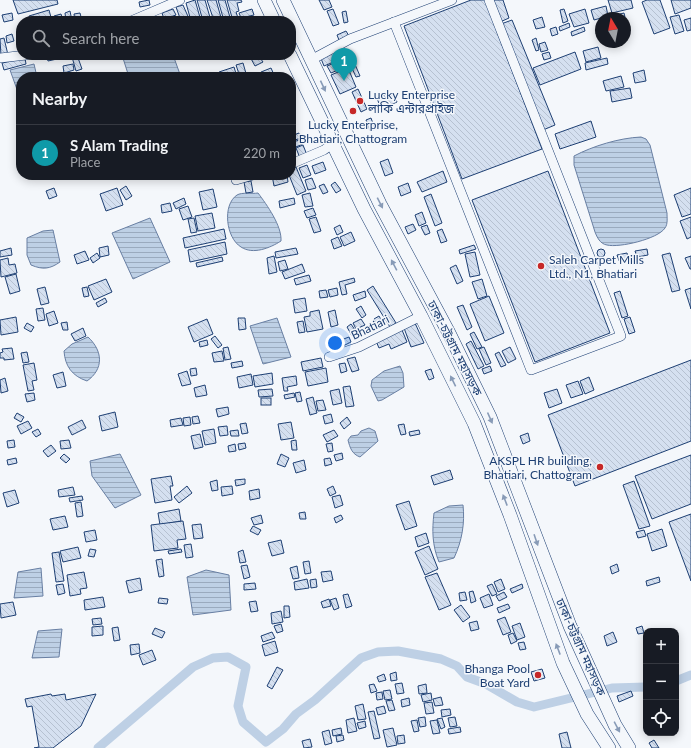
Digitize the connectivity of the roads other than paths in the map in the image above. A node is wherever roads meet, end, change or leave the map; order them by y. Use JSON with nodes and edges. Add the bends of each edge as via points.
{"nodes":[{"id":1,"x":180,"y":0,"type":"edge"},
{"id":2,"x":264,"y":0,"type":"edge"},
{"id":3,"x":283,"y":0,"type":"edge"},
{"id":4,"x":452,"y":0,"type":"edge"},
{"id":5,"x":489,"y":0,"type":"edge"},
{"id":6,"x":143,"y":16,"type":"edge"},
{"id":7,"x":272,"y":16,"type":"edge"},
{"id":8,"x":290,"y":16,"type":"edge"},
{"id":9,"x":394,"y":22,"type":"junction"},
{"id":10,"x":296,"y":28,"type":"edge"},
{"id":11,"x":16,"y":56,"type":"edge"},
{"id":12,"x":0,"y":58,"type":"edge"},
{"id":13,"x":292,"y":60,"type":"edge"},
{"id":14,"x":311,"y":60,"type":"junction"},
{"id":15,"x":332,"y":144,"type":"junction"},
{"id":16,"x":296,"y":162,"type":"edge"},
{"id":17,"x":421,"y":316,"type":"junction"},
{"id":18,"x":329,"y":357,"type":"dead end"},
{"id":19,"x":609,"y":748,"type":"edge"},
{"id":20,"x":629,"y":748,"type":"edge"}],
"edges":[{"from":1,"to":6,"type":"street"},
{"from":2,"to":7,"type":"highway"},
{"from":3,"to":8,"type":"highway","name":"ঢাকা-চট্টগ্রাম মহাসড়ক"},
{"from":4,"to":9,"type":"street"},
{"from":5,"to":9,"type":"street","via":[[621,336],[531,370]]},
{"from":9,"to":14,"type":"street"},
{"from":10,"to":14,"type":"highway","name":"ঢাকা-চট্টগ্রাম মহাসড়ক"},
{"from":11,"to":12,"type":"street"},
{"from":13,"to":15,"type":"highway","name":"ঢাকা-চট্টগ্রাম মহাসড়ক"},
{"from":14,"to":20,"type":"highway","name":"ঢাকা-চট্টগ্রাম মহাসড়ক","one_way":true,"via":[[380,204],[449,333],[490,417],[570,626],[615,725]]},
{"from":15,"to":16,"type":"street"},
{"from":17,"to":15,"type":"highway","name":"ঢাকা-চট্টগ্রাম মহাসড়ক","one_way":true},
{"from":17,"to":18,"type":"street","name":"Bhatiari","via":[[359,347]]},
{"from":19,"to":17,"type":"highway","name":"ঢাকা-চট্টগ্রাম মহাসড়ক","one_way":true,"via":[[572,685],[474,423]]}]}
